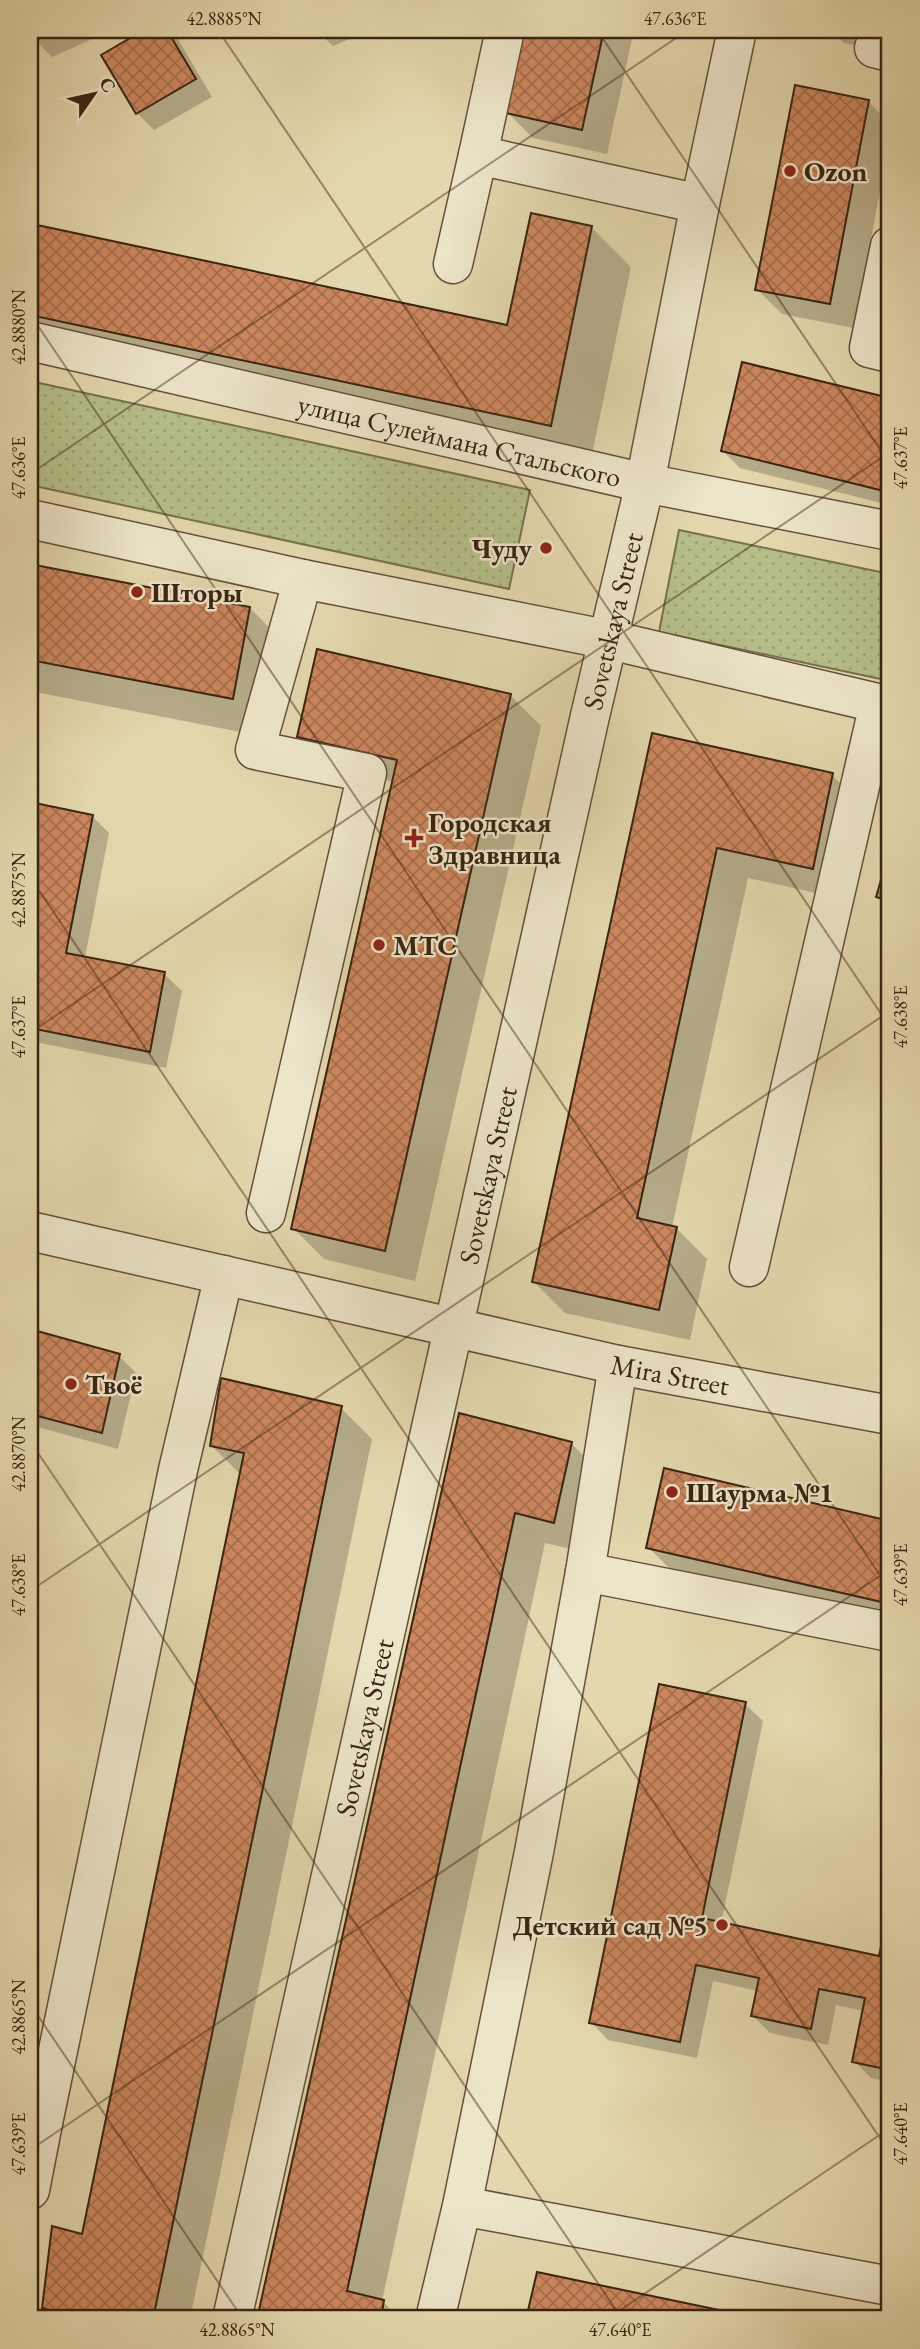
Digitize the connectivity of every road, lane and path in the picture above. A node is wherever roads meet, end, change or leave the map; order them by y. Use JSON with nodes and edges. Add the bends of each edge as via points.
{"nodes":[{"id":1,"x":505,"y":30,"type":"edge"},
{"id":2,"x":737,"y":30,"type":"edge"},
{"id":3,"x":478,"y":155,"type":"junction"},
{"id":4,"x":700,"y":204,"type":"junction"},
{"id":5,"x":890,"y":246,"type":"edge"},
{"id":6,"x":453,"y":264,"type":"dead end"},
{"id":7,"x":30,"y":341,"type":"edge"},
{"id":8,"x":890,"y":353,"type":"edge"},
{"id":9,"x":645,"y":483,"type":"junction"},
{"id":10,"x":30,"y":519,"type":"edge"},
{"id":11,"x":890,"y":531,"type":"edge"},
{"id":12,"x":303,"y":579,"type":"junction"},
{"id":13,"x":610,"y":640,"type":"junction"},
{"id":14,"x":885,"y":705,"type":"edge"},
{"id":15,"x":266,"y":1213,"type":"dead end"},
{"id":16,"x":30,"y":1231,"type":"edge"},
{"id":17,"x":749,"y":1267,"type":"dead end"},
{"id":18,"x":225,"y":1275,"type":"junction"},
{"id":19,"x":453,"y":1326,"type":"junction"},
{"id":20,"x":618,"y":1365,"type":"junction"},
{"id":21,"x":890,"y":1415,"type":"edge"},
{"id":22,"x":585,"y":1572,"type":"junction"},
{"id":23,"x":890,"y":1632,"type":"edge"},
{"id":24,"x":36,"y":2122,"type":"edge"},
{"id":25,"x":30,"y":2190,"type":"edge"},
{"id":26,"x":462,"y":2206,"type":"junction"},
{"id":27,"x":890,"y":2286,"type":"edge"},
{"id":28,"x":232,"y":2319,"type":"edge"},
{"id":29,"x":435,"y":2319,"type":"edge"}],
"edges":[{"from":1,"to":3,"type":"street"},
{"from":2,"to":4,"type":"street","name":"Sovetskaya Street"},
{"from":3,"to":4,"type":"street"},
{"from":3,"to":6,"type":"street"},
{"from":4,"to":9,"type":"street","name":"Sovetskaya Street"},
{"from":5,"to":8,"type":"street","via":[[869,348]]},
{"from":7,"to":9,"type":"street","name":"улица Сулеймана Стальского"},
{"from":9,"to":11,"type":"street","name":"улица Сулеймана Стальского"},
{"from":9,"to":13,"type":"street","name":"Sovetskaya Street"},
{"from":10,"to":12,"type":"street"},
{"from":12,"to":13,"type":"street"},
{"from":12,"to":15,"type":"street","via":[[255,750],[367,773]]},
{"from":13,"to":14,"type":"street"},
{"from":13,"to":19,"type":"street","name":"Sovetskaya Street"},
{"from":14,"to":17,"type":"street"},
{"from":16,"to":18,"type":"street","name":"Mira Street"},
{"from":18,"to":19,"type":"street","name":"Mira Street"},
{"from":18,"to":24,"type":"street"},
{"from":19,"to":20,"type":"street","name":"Mira Street"},
{"from":19,"to":28,"type":"street","name":"Sovetskaya Street"},
{"from":20,"to":21,"type":"street","name":"Mira Street"},
{"from":20,"to":22,"type":"street"},
{"from":22,"to":23,"type":"street"},
{"from":22,"to":26,"type":"street"},
{"from":24,"to":25,"type":"street"},
{"from":26,"to":27,"type":"street"},
{"from":26,"to":29,"type":"street"}]}
